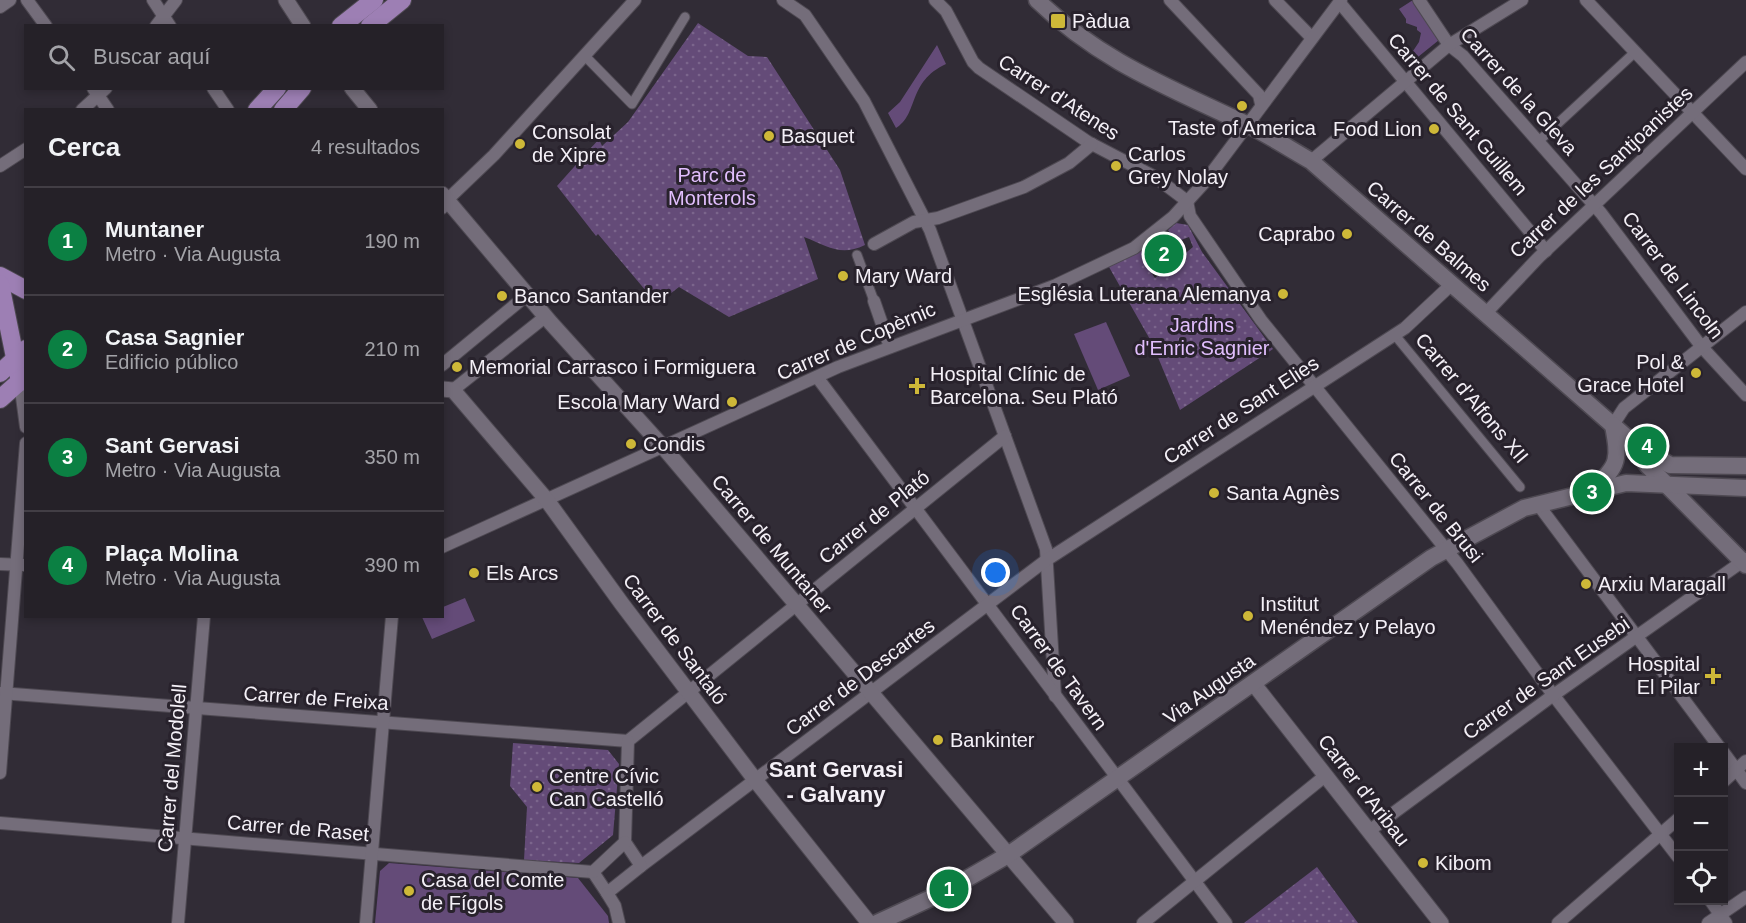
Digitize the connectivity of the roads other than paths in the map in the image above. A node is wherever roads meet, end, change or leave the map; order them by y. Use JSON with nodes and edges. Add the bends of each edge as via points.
{"nodes":[{"id":1,"x":10,"y":0,"type":"edge"},
{"id":2,"x":27,"y":0,"type":"edge"},
{"id":3,"x":153,"y":0,"type":"edge"},
{"id":4,"x":176,"y":0,"type":"edge"},
{"id":5,"x":286,"y":0,"type":"edge"},
{"id":6,"x":374,"y":0,"type":"edge"},
{"id":7,"x":402,"y":0,"type":"edge"},
{"id":8,"x":634,"y":0,"type":"edge"},
{"id":9,"x":783,"y":0,"type":"edge"},
{"id":10,"x":935,"y":0,"type":"edge"},
{"id":11,"x":1170,"y":0,"type":"edge"},
{"id":12,"x":1275,"y":0,"type":"edge"},
{"id":13,"x":1419,"y":0,"type":"edge"},
{"id":14,"x":1522,"y":0,"type":"edge"},
{"id":15,"x":1586,"y":0,"type":"edge"},
{"id":16,"x":1341,"y":1,"type":"edge"},
{"id":17,"x":1044,"y":2,"type":"edge"},
{"id":18,"x":0,"y":7,"type":"edge"},
{"id":19,"x":684,"y":17,"type":"dead end"},
{"id":20,"x":163,"y":23,"type":"edge"},
{"id":21,"x":45,"y":24,"type":"edge"},
{"id":22,"x":302,"y":24,"type":"edge"},
{"id":23,"x":344,"y":24,"type":"edge"},
{"id":24,"x":372,"y":24,"type":"edge"},
{"id":25,"x":1312,"y":38,"type":"junction"},
{"id":26,"x":1449,"y":45,"type":"junction"},
{"id":27,"x":1633,"y":54,"type":"dead end"},
{"id":28,"x":585,"y":56,"type":"junction"},
{"id":29,"x":1746,"y":62,"type":"edge"},
{"id":30,"x":1405,"y":81,"type":"junction"},
{"id":31,"x":214,"y":90,"type":"edge"},
{"id":32,"x":275,"y":90,"type":"edge"},
{"id":33,"x":300,"y":90,"type":"edge"},
{"id":34,"x":354,"y":90,"type":"edge"},
{"id":35,"x":100,"y":91,"type":"edge"},
{"id":36,"x":1261,"y":104,"type":"junction"},
{"id":37,"x":83,"y":108,"type":"edge"},
{"id":38,"x":107,"y":108,"type":"edge"},
{"id":39,"x":227,"y":108,"type":"edge"},
{"id":40,"x":259,"y":108,"type":"edge"},
{"id":41,"x":285,"y":108,"type":"edge"},
{"id":42,"x":368,"y":108,"type":"edge"},
{"id":43,"x":1693,"y":113,"type":"junction"},
{"id":44,"x":1247,"y":125,"type":"junction"},
{"id":45,"x":1541,"y":139,"type":"dead end"},
{"id":46,"x":1092,"y":144,"type":"junction"},
{"id":47,"x":24,"y":150,"type":"edge"},
{"id":48,"x":1311,"y":161,"type":"junction"},
{"id":49,"x":0,"y":166,"type":"edge"},
{"id":50,"x":1746,"y":169,"type":"edge"},
{"id":51,"x":444,"y":201,"type":"edge"},
{"id":52,"x":1187,"y":201,"type":"junction"},
{"id":53,"x":1595,"y":206,"type":"junction"},
{"id":54,"x":926,"y":219,"type":"junction"},
{"id":55,"x":874,"y":244,"type":"dead end"},
{"id":56,"x":1546,"y":251,"type":"junction"},
{"id":57,"x":857,"y":255,"type":"dead end"},
{"id":58,"x":0,"y":276,"type":"edge"},
{"id":59,"x":0,"y":284,"type":"edge"},
{"id":60,"x":1452,"y":284,"type":"junction"},
{"id":61,"x":24,"y":290,"type":"edge"},
{"id":62,"x":24,"y":291,"type":"edge"},
{"id":63,"x":527,"y":295,"type":"junction"},
{"id":64,"x":873,"y":301,"type":"joint"},
{"id":65,"x":4,"y":304,"type":"junction"},
{"id":66,"x":1746,"y":312,"type":"edge"},
{"id":67,"x":1486,"y":313,"type":"junction"},
{"id":68,"x":545,"y":316,"type":"junction"},
{"id":69,"x":961,"y":319,"type":"junction"},
{"id":70,"x":1394,"y":334,"type":"junction"},
{"id":71,"x":1701,"y":346,"type":"junction"},
{"id":72,"x":890,"y":347,"type":"junction"},
{"id":73,"x":13,"y":361,"type":"edge"},
{"id":74,"x":444,"y":363,"type":"edge"},
{"id":75,"x":817,"y":377,"type":"junction"},
{"id":76,"x":23,"y":379,"type":"edge"},
{"id":77,"x":1315,"y":384,"type":"junction"},
{"id":78,"x":448,"y":389,"type":"edge"},
{"id":79,"x":1746,"y":394,"type":"edge"},
{"id":80,"x":24,"y":395,"type":"edge"},
{"id":81,"x":0,"y":399,"type":"edge"},
{"id":82,"x":1613,"y":425,"type":"junction"},
{"id":83,"x":1005,"y":436,"type":"junction"},
{"id":84,"x":1634,"y":444,"type":"junction"},
{"id":85,"x":664,"y":448,"type":"junction"},
{"id":86,"x":1746,"y":466,"type":"edge"},
{"id":87,"x":1666,"y":483,"type":"junction"},
{"id":88,"x":1520,"y":487,"type":"dead end"},
{"id":89,"x":1746,"y":488,"type":"edge"},
{"id":90,"x":1590,"y":490,"type":"junction"},
{"id":91,"x":546,"y":499,"type":"junction"},
{"id":92,"x":1537,"y":503,"type":"junction"},
{"id":93,"x":24,"y":504,"type":"edge"},
{"id":94,"x":915,"y":510,"type":"junction"},
{"id":95,"x":444,"y":546,"type":"edge"},
{"id":96,"x":1445,"y":549,"type":"junction"},
{"id":97,"x":1045,"y":561,"type":"junction"},
{"id":98,"x":1745,"y":562,"type":"edge"},
{"id":99,"x":0,"y":564,"type":"edge"},
{"id":100,"x":22,"y":565,"type":"edge"},
{"id":101,"x":988,"y":603,"type":"junction"},
{"id":102,"x":796,"y":606,"type":"junction"},
{"id":103,"x":204,"y":618,"type":"edge"},
{"id":104,"x":392,"y":618,"type":"edge"},
{"id":105,"x":1638,"y":638,"type":"junction"},
{"id":106,"x":1253,"y":684,"type":"junction"},
{"id":107,"x":3,"y":693,"type":"edge"},
{"id":108,"x":691,"y":693,"type":"junction"},
{"id":109,"x":870,"y":693,"type":"junction"},
{"id":110,"x":1553,"y":695,"type":"junction"},
{"id":111,"x":1055,"y":696,"type":"junction"},
{"id":112,"x":196,"y":709,"type":"junction"},
{"id":113,"x":384,"y":723,"type":"junction"},
{"id":114,"x":628,"y":741,"type":"junction"},
{"id":115,"x":1717,"y":743,"type":"edge"},
{"id":116,"x":1728,"y":758,"type":"edge"},
{"id":117,"x":1746,"y":761,"type":"edge"},
{"id":118,"x":1736,"y":769,"type":"junction"},
{"id":119,"x":0,"y":773,"type":"edge"},
{"id":120,"x":1325,"y":776,"type":"junction"},
{"id":121,"x":1728,"y":777,"type":"edge"},
{"id":122,"x":1118,"y":779,"type":"junction"},
{"id":123,"x":756,"y":781,"type":"junction"},
{"id":124,"x":1746,"y":783,"type":"edge"},
{"id":125,"x":1674,"y":822,"type":"edge"},
{"id":126,"x":0,"y":823,"type":"edge"},
{"id":127,"x":1369,"y":831,"type":"junction"},
{"id":128,"x":1662,"y":833,"type":"junction"},
{"id":129,"x":186,"y":838,"type":"junction"},
{"id":130,"x":625,"y":842,"type":"junction"},
{"id":131,"x":1674,"y":851,"type":"edge"},
{"id":132,"x":372,"y":853,"type":"junction"},
{"id":133,"x":1008,"y":855,"type":"junction"},
{"id":134,"x":641,"y":866,"type":"junction"},
{"id":135,"x":593,"y":872,"type":"junction"},
{"id":136,"x":1194,"y":881,"type":"junction"},
{"id":137,"x":607,"y":894,"type":"junction"},
{"id":138,"x":1746,"y":897,"type":"edge"},
{"id":139,"x":1713,"y":905,"type":"edge"},
{"id":140,"x":1723,"y":919,"type":"edge"},
{"id":141,"x":178,"y":923,"type":"edge"},
{"id":142,"x":366,"y":923,"type":"edge"},
{"id":143,"x":619,"y":923,"type":"edge"},
{"id":144,"x":869,"y":923,"type":"edge"},
{"id":145,"x":878,"y":923,"type":"edge"},
{"id":146,"x":1066,"y":923,"type":"edge"},
{"id":147,"x":1143,"y":923,"type":"edge"},
{"id":148,"x":1226,"y":923,"type":"edge"},
{"id":149,"x":1441,"y":923,"type":"edge"},
{"id":150,"x":1558,"y":923,"type":"edge"},
{"id":151,"x":1708,"y":923,"type":"edge"}],
"edges":[{"from":1,"to":18,"type":"street"},
{"from":2,"to":21,"type":"street"},
{"from":3,"to":20,"type":"street"},
{"from":4,"to":20,"type":"street"},
{"from":5,"to":22,"type":"street"},
{"from":6,"to":23,"type":"main road"},
{"from":7,"to":24,"type":"main road"},
{"from":8,"to":28,"type":"street"},
{"from":9,"to":54,"type":"street","via":[[805,15],[864,101]]},
{"from":10,"to":46,"type":"street","name":"Carrer d'Atenes","via":[[946,11],[973,62]]},
{"from":11,"to":36,"type":"street","via":[[1259,95]]},
{"from":12,"to":25,"type":"street"},
{"from":13,"to":26,"type":"street","name":"Carrer de la Gleva"},
{"from":14,"to":26,"type":"street"},
{"from":15,"to":43,"type":"street"},
{"from":16,"to":25,"type":"street","name":"Carrer de Copèrnic"},
{"from":16,"to":30,"type":"street","name":"Carrer de Sant Guillem"},
{"from":17,"to":44,"type":"main road","name":"Carrer de Balmes","via":[[1082,40],[1117,62]]},
{"from":19,"to":28,"type":"street","via":[[632,104]]},
{"from":25,"to":36,"type":"street","name":"Carrer de Copèrnic"},
{"from":26,"to":30,"type":"street"},
{"from":26,"to":53,"type":"street","name":"Carrer de la Gleva"},
{"from":27,"to":45,"type":"street"},
{"from":28,"to":51,"type":"street","via":[[494,155]]},
{"from":29,"to":43,"type":"street","name":"Carrer de les Santjoanistes"},
{"from":30,"to":48,"type":"street"},
{"from":30,"to":56,"type":"street","name":"Carrer de Sant Guillem"},
{"from":31,"to":39,"type":"street"},
{"from":32,"to":40,"type":"main road"},
{"from":33,"to":41,"type":"main road"},
{"from":34,"to":42,"type":"street"},
{"from":35,"to":37,"type":"street"},
{"from":35,"to":38,"type":"street"},
{"from":36,"to":44,"type":"street","name":"Carrer de Copèrnic"},
{"from":43,"to":50,"type":"street"},
{"from":43,"to":53,"type":"street","name":"Carrer de les Santjoanistes"},
{"from":44,"to":48,"type":"main road","name":"Carrer de Balmes"},
{"from":44,"to":52,"type":"street","name":"Carrer de Copèrnic"},
{"from":46,"to":52,"type":"street","name":"Carrer d'Atenes","via":[[1155,177]]},
{"from":46,"to":54,"type":"street","via":[[1069,163],[1024,187]]},
{"from":47,"to":49,"type":"street"},
{"from":48,"to":60,"type":"main road","name":"Carrer de Balmes"},
{"from":51,"to":63,"type":"street","name":"Carrer de Muntaner"},
{"from":52,"to":69,"type":"street","name":"Carrer de Copèrnic","via":[[1134,248],[1056,285]]},
{"from":52,"to":77,"type":"street","name":"Carrer de Brusi","via":[[1190,216],[1247,302]]},
{"from":53,"to":56,"type":"street","name":"Carrer de les Santjoanistes"},
{"from":53,"to":71,"type":"street","name":"Carrer de Lincoln"},
{"from":54,"to":55,"type":"street"},
{"from":54,"to":69,"type":"street"},
{"from":56,"to":67,"type":"street","name":"Carrer de les Santjoanistes"},
{"from":57,"to":64,"type":"street"},
{"from":58,"to":61,"type":"main road"},
{"from":59,"to":65,"type":"main road"},
{"from":60,"to":67,"type":"main road","name":"Carrer de Balmes"},
{"from":60,"to":70,"type":"street","name":"Carrer de Sant Elies","via":[[1408,326]]},
{"from":62,"to":65,"type":"main road","via":[[14,293]]},
{"from":63,"to":68,"type":"street","name":"Carrer de Muntaner"},
{"from":63,"to":74,"type":"street"},
{"from":64,"to":72,"type":"street"},
{"from":65,"to":73,"type":"main road"},
{"from":66,"to":71,"type":"street"},
{"from":67,"to":82,"type":"main road","name":"Carrer de Balmes"},
{"from":68,"to":78,"type":"street"},
{"from":68,"to":85,"type":"street","name":"Carrer de Muntaner"},
{"from":69,"to":72,"type":"street","name":"Carrer de Copèrnic"},
{"from":69,"to":83,"type":"street"},
{"from":70,"to":77,"type":"street","name":"Carrer de Sant Elies"},
{"from":70,"to":88,"type":"street","name":"Carrer d'Alfons XII"},
{"from":71,"to":79,"type":"street","name":"Carrer de Lincoln"},
{"from":71,"to":82,"type":"street","via":[[1624,408]]},
{"from":72,"to":75,"type":"street","name":"Carrer de Copèrnic"},
{"from":73,"to":76,"type":"main road"},
{"from":75,"to":85,"type":"street","name":"Carrer de Copèrnic"},
{"from":75,"to":94,"type":"street","name":"Carrer de Tavern"},
{"from":76,"to":80,"type":"street"},
{"from":76,"to":81,"type":"main road"},
{"from":77,"to":96,"type":"street","name":"Carrer de Brusi"},
{"from":77,"to":97,"type":"street","name":"Carrer de Sant Elies"},
{"from":78,"to":91,"type":"street","name":"Carrer de Santaló"},
{"from":82,"to":84,"type":"main road","name":"Carrer de Balmes"},
{"from":82,"to":90,"type":"main road","via":[[1616,465]]},
{"from":83,"to":94,"type":"street","name":"Carrer de Plató"},
{"from":83,"to":97,"type":"street","via":[[1046,549]]},
{"from":84,"to":86,"type":"main road","via":[[1676,466]]},
{"from":84,"to":87,"type":"main road","name":"Carrer de Balmes"},
{"from":85,"to":91,"type":"street","name":"Carrer de Copèrnic"},
{"from":85,"to":102,"type":"street","name":"Carrer de Muntaner"},
{"from":87,"to":89,"type":"main road","name":"Via Augusta"},
{"from":87,"to":90,"type":"main road","name":"Via Augusta","via":[[1626,483]]},
{"from":87,"to":98,"type":"main road","name":"Carrer de Balmes"},
{"from":90,"to":92,"type":"main road","name":"Via Augusta"},
{"from":91,"to":95,"type":"street","name":"Carrer de Copèrnic"},
{"from":91,"to":108,"type":"street","name":"Carrer de Santaló"},
{"from":92,"to":96,"type":"main road","name":"Via Augusta"},
{"from":92,"to":105,"type":"street"},
{"from":93,"to":100,"type":"street"},
{"from":94,"to":101,"type":"street","name":"Carrer de Tavern"},
{"from":94,"to":102,"type":"street","name":"Carrer de Plató"},
{"from":96,"to":106,"type":"main road","name":"Via Augusta"},
{"from":96,"to":110,"type":"street","name":"Carrer de Brusi"},
{"from":97,"to":101,"type":"street","name":"Carrer de Descartes"},
{"from":97,"to":111,"type":"street"},
{"from":98,"to":105,"type":"street","name":"Carrer de Sant Eusebi"},
{"from":99,"to":100,"type":"street"},
{"from":100,"to":107,"type":"street"},
{"from":101,"to":109,"type":"street","name":"Carrer de Descartes"},
{"from":101,"to":111,"type":"street","name":"Carrer de Tavern"},
{"from":102,"to":108,"type":"street","name":"Carrer de Plató"},
{"from":102,"to":109,"type":"street","name":"Carrer de Muntaner"},
{"from":103,"to":112,"type":"street","name":"Carrer del Modolell"},
{"from":104,"to":113,"type":"street"},
{"from":105,"to":110,"type":"street","name":"Carrer de Sant Eusebi"},
{"from":105,"to":115,"type":"street"},
{"from":106,"to":120,"type":"street","name":"Carrer d'Aribau"},
{"from":106,"to":122,"type":"main road","name":"Via Augusta"},
{"from":107,"to":112,"type":"street","name":"Carrer de Freixa"},
{"from":107,"to":119,"type":"street"},
{"from":108,"to":114,"type":"street","name":"Carrer de Plató"},
{"from":108,"to":123,"type":"street","name":"Carrer de Santaló"},
{"from":109,"to":123,"type":"street","name":"Carrer de Descartes"},
{"from":109,"to":133,"type":"street","name":"Carrer de Muntaner"},
{"from":110,"to":127,"type":"street","name":"Carrer de Sant Eusebi"},
{"from":110,"to":128,"type":"street","name":"Carrer de Brusi"},
{"from":111,"to":122,"type":"street","name":"Carrer de Tavern"},
{"from":112,"to":113,"type":"street","name":"Carrer de Freixa"},
{"from":112,"to":129,"type":"street","name":"Carrer del Modolell"},
{"from":113,"to":114,"type":"street","name":"Carrer de Freixa"},
{"from":113,"to":132,"type":"street"},
{"from":114,"to":130,"type":"street"},
{"from":116,"to":118,"type":"street"},
{"from":117,"to":118,"type":"street"},
{"from":118,"to":121,"type":"street"},
{"from":118,"to":124,"type":"street"},
{"from":120,"to":127,"type":"street","name":"Carrer d'Aribau"},
{"from":120,"to":136,"type":"street"},
{"from":122,"to":133,"type":"main road","name":"Via Augusta"},
{"from":122,"to":136,"type":"street","name":"Carrer de Tavern"},
{"from":123,"to":134,"type":"street","name":"Carrer de Descartes"},
{"from":123,"to":144,"type":"street","name":"Carrer de Santaló"},
{"from":125,"to":128,"type":"street"},
{"from":126,"to":129,"type":"street","name":"Carrer de Raset"},
{"from":127,"to":149,"type":"street","name":"Carrer d'Aribau"},
{"from":128,"to":131,"type":"street","name":"Carrer de Brusi"},
{"from":128,"to":150,"type":"street"},
{"from":129,"to":132,"type":"street","name":"Carrer de Raset"},
{"from":129,"to":141,"type":"street","name":"Carrer del Modolell"},
{"from":130,"to":134,"type":"street"},
{"from":130,"to":135,"type":"street"},
{"from":132,"to":135,"type":"street","name":"Carrer de Raset"},
{"from":132,"to":142,"type":"street"},
{"from":133,"to":145,"type":"main road","name":"Via Augusta","via":[[942,893]]},
{"from":133,"to":146,"type":"street","name":"Carrer de Muntaner"},
{"from":134,"to":137,"type":"street","name":"Carrer de Descartes"},
{"from":135,"to":137,"type":"street"},
{"from":136,"to":147,"type":"street"},
{"from":136,"to":148,"type":"street","name":"Carrer de Tavern"},
{"from":137,"to":143,"type":"street"},
{"from":138,"to":140,"type":"street"},
{"from":139,"to":140,"type":"street"},
{"from":140,"to":151,"type":"street"}]}
